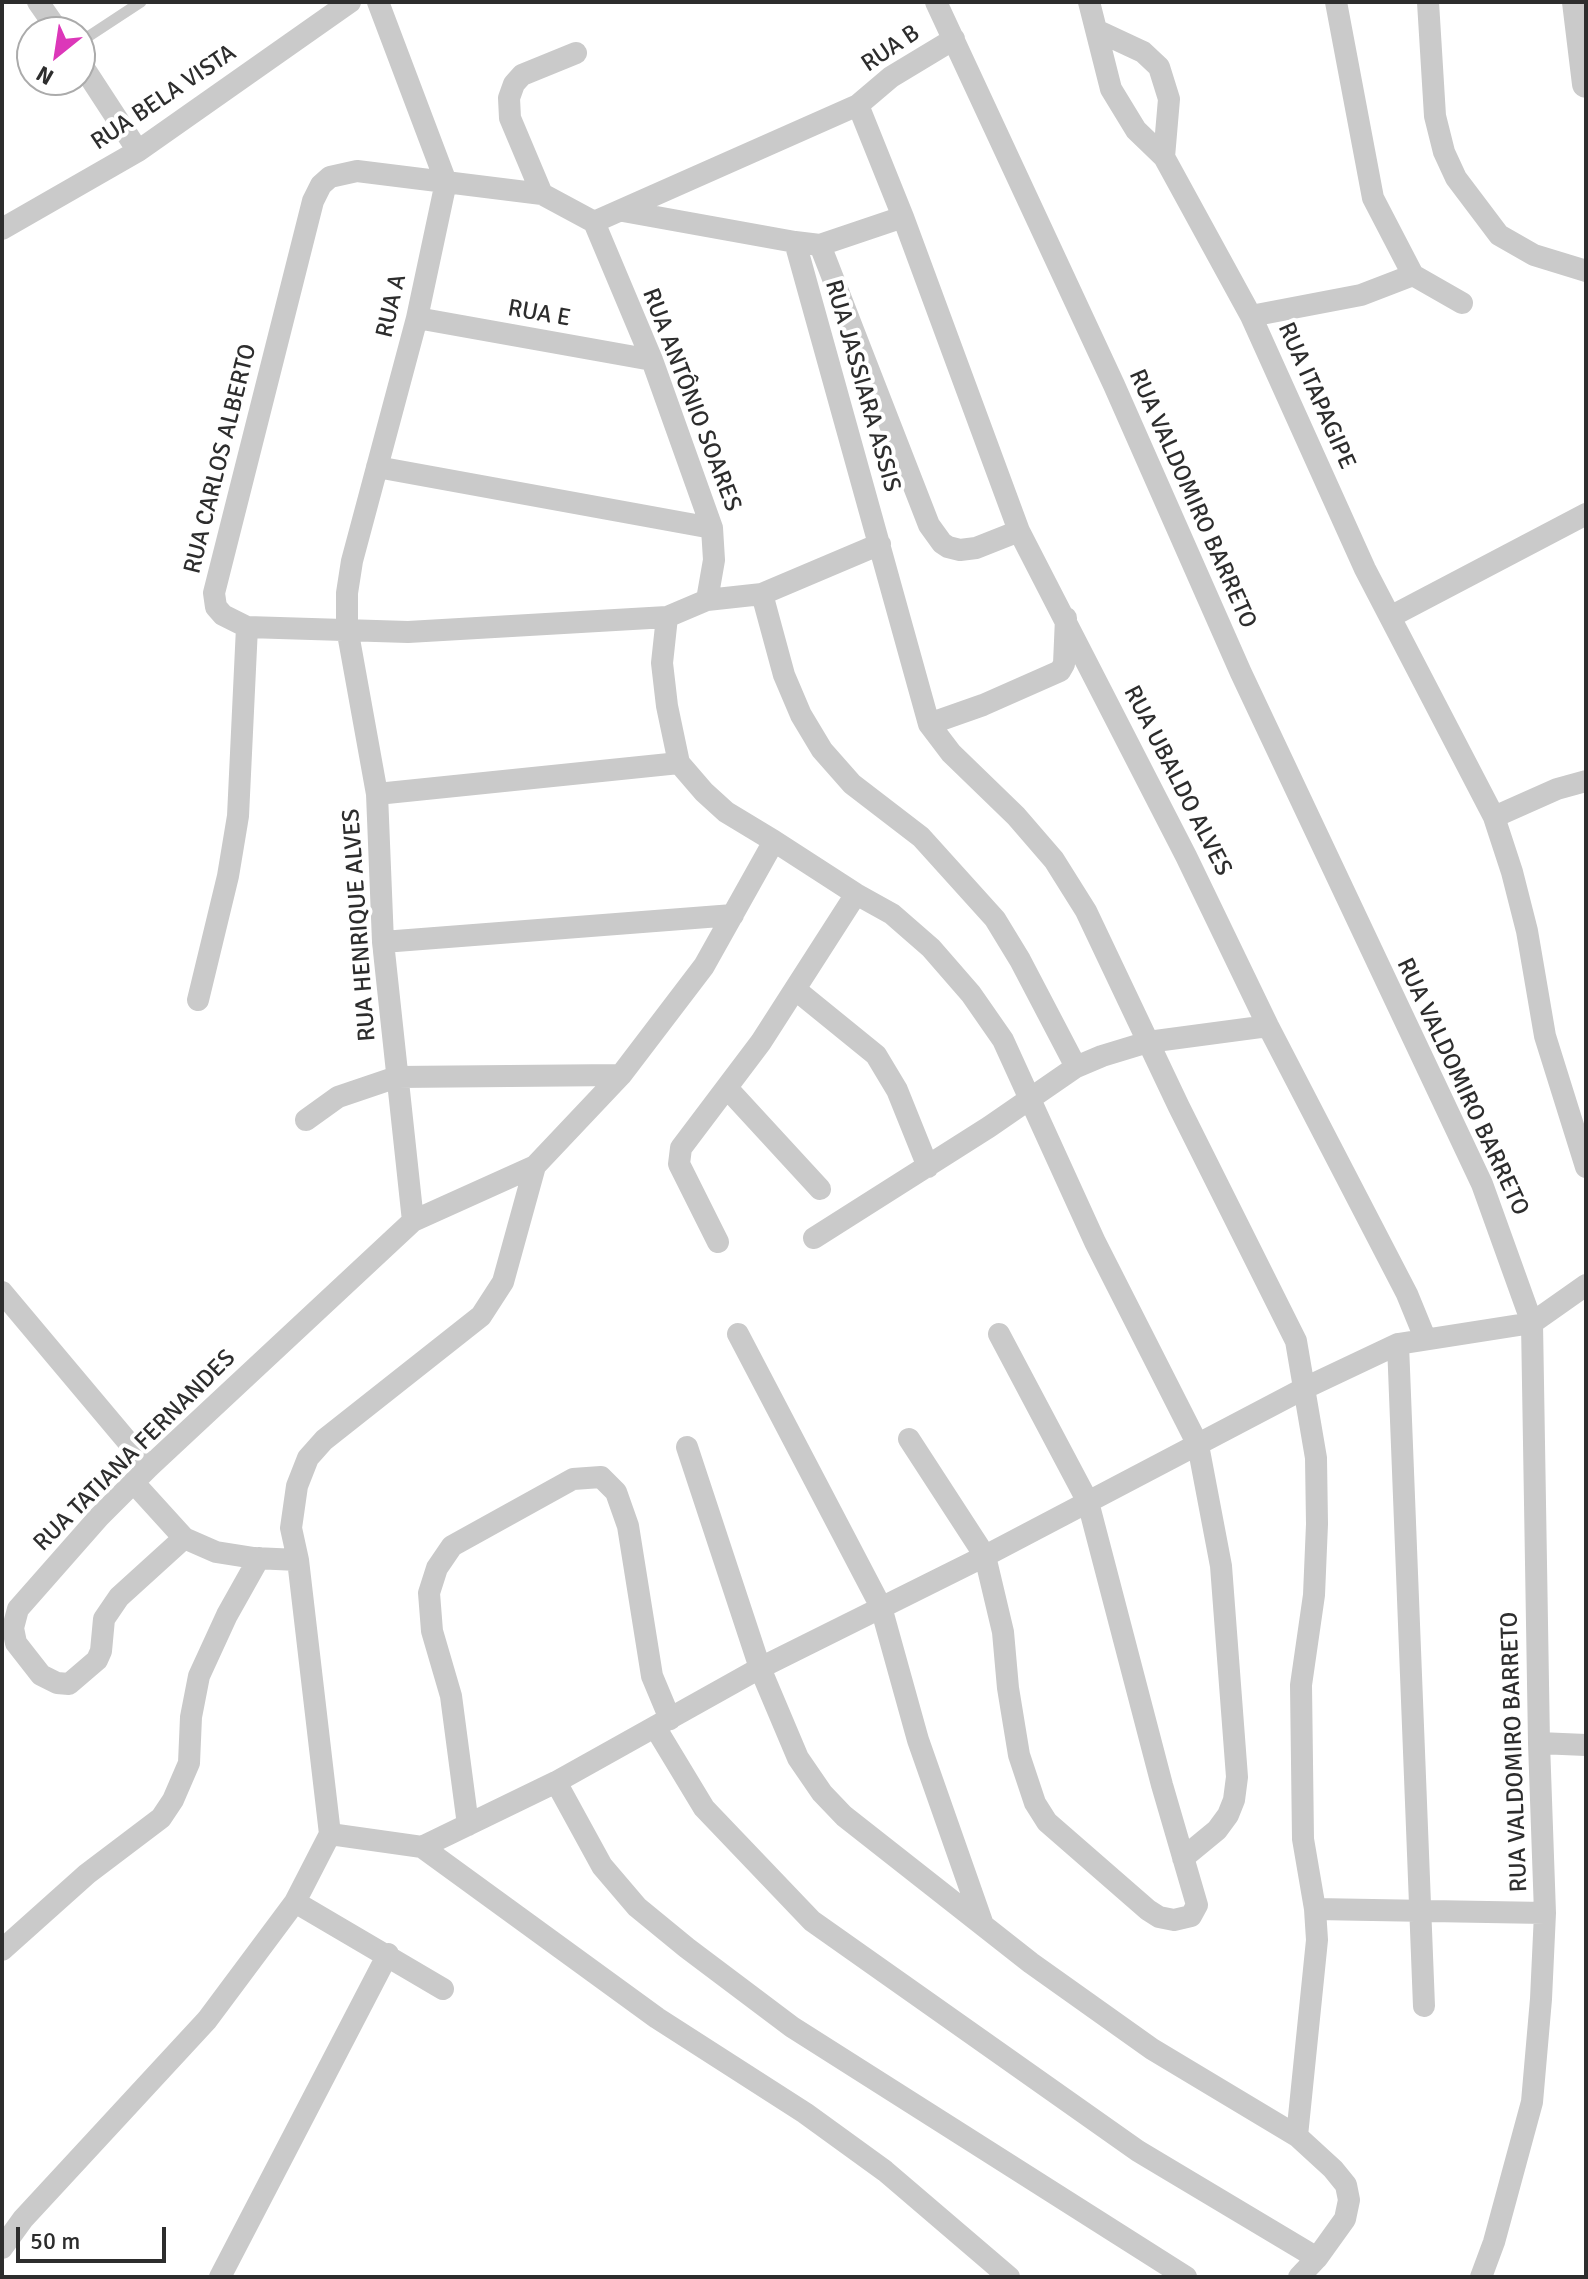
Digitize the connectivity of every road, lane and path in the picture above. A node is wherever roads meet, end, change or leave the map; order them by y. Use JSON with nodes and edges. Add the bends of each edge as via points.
{"nodes":[{"id":1,"x":141,"y":2,"type":"edge"},
{"id":2,"x":350,"y":2,"type":"edge"},
{"id":3,"x":378,"y":2,"type":"edge"},
{"id":4,"x":936,"y":2,"type":"edge"},
{"id":5,"x":1089,"y":2,"type":"edge"},
{"id":6,"x":1336,"y":2,"type":"edge"},
{"id":7,"x":1428,"y":2,"type":"edge"},
{"id":8,"x":1576,"y":2,"type":"edge"},
{"id":9,"x":1098,"y":31,"type":"junction"},
{"id":10,"x":96,"y":32,"type":"edge"},
{"id":11,"x":954,"y":39,"type":"junction"},
{"id":12,"x":576,"y":53,"type":"dead end"},
{"id":13,"x":1586,"y":84,"type":"edge"},
{"id":14,"x":96,"y":87,"type":"edge"},
{"id":15,"x":858,"y":105,"type":"junction"},
{"id":16,"x":138,"y":151,"type":"junction"},
{"id":17,"x":1164,"y":157,"type":"junction"},
{"id":18,"x":446,"y":182,"type":"junction"},
{"id":19,"x":542,"y":194,"type":"junction"},
{"id":20,"x":623,"y":211,"type":"junction"},
{"id":21,"x":594,"y":222,"type":"junction"},
{"id":22,"x":906,"y":226,"type":"junction"},
{"id":23,"x":2,"y":229,"type":"edge"},
{"id":24,"x":795,"y":242,"type":"junction"},
{"id":25,"x":820,"y":245,"type":"junction"},
{"id":26,"x":1586,"y":271,"type":"edge"},
{"id":27,"x":1413,"y":275,"type":"junction"},
{"id":28,"x":1462,"y":303,"type":"dead end"},
{"id":29,"x":1251,"y":316,"type":"junction"},
{"id":30,"x":417,"y":318,"type":"junction"},
{"id":31,"x":652,"y":360,"type":"junction"},
{"id":32,"x":377,"y":467,"type":"junction"},
{"id":33,"x":1586,"y":514,"type":"edge"},
{"id":34,"x":712,"y":528,"type":"junction"},
{"id":35,"x":1019,"y":531,"type":"junction"},
{"id":36,"x":880,"y":544,"type":"junction"},
{"id":37,"x":762,"y":594,"type":"junction"},
{"id":38,"x":707,"y":600,"type":"junction"},
{"id":39,"x":667,"y":617,"type":"junction"},
{"id":40,"x":1390,"y":617,"type":"junction"},
{"id":41,"x":1066,"y":618,"type":"junction"},
{"id":42,"x":247,"y":627,"type":"junction"},
{"id":43,"x":347,"y":628,"type":"junction"},
{"id":44,"x":929,"y":724,"type":"junction"},
{"id":45,"x":679,"y":763,"type":"junction"},
{"id":46,"x":1586,"y":781,"type":"edge"},
{"id":47,"x":377,"y":794,"type":"junction"},
{"id":48,"x":1494,"y":817,"type":"junction"},
{"id":49,"x":774,"y":841,"type":"junction"},
{"id":50,"x":856,"y":894,"type":"junction"},
{"id":51,"x":733,"y":915,"type":"junction"},
{"id":52,"x":383,"y":942,"type":"junction"},
{"id":53,"x":796,"y":990,"type":"junction"},
{"id":54,"x":198,"y":1000,"type":"dead end"},
{"id":55,"x":1268,"y":1026,"type":"junction"},
{"id":56,"x":1148,"y":1042,"type":"junction"},
{"id":57,"x":1076,"y":1067,"type":"junction"},
{"id":58,"x":621,"y":1075,"type":"junction"},
{"id":59,"x":397,"y":1077,"type":"junction"},
{"id":60,"x":727,"y":1088,"type":"junction"},
{"id":61,"x":1031,"y":1099,"type":"junction"},
{"id":62,"x":306,"y":1120,"type":"dead end"},
{"id":63,"x":535,"y":1166,"type":"junction"},
{"id":64,"x":928,"y":1167,"type":"junction"},
{"id":65,"x":1586,"y":1167,"type":"edge"},
{"id":66,"x":820,"y":1189,"type":"dead end"},
{"id":67,"x":413,"y":1221,"type":"junction"},
{"id":68,"x":814,"y":1238,"type":"dead end"},
{"id":69,"x":718,"y":1242,"type":"dead end"},
{"id":70,"x":1586,"y":1285,"type":"edge"},
{"id":71,"x":2,"y":1292,"type":"edge"},
{"id":72,"x":1532,"y":1323,"type":"junction"},
{"id":73,"x":738,"y":1334,"type":"dead end"},
{"id":74,"x":999,"y":1334,"type":"dead end"},
{"id":75,"x":1425,"y":1338,"type":"junction"},
{"id":76,"x":1398,"y":1344,"type":"junction"},
{"id":77,"x":1305,"y":1388,"type":"junction"},
{"id":78,"x":909,"y":1439,"type":"dead end"},
{"id":79,"x":1198,"y":1445,"type":"junction"},
{"id":80,"x":687,"y":1447,"type":"dead end"},
{"id":81,"x":141,"y":1475,"type":"junction"},
{"id":82,"x":1088,"y":1502,"type":"junction"},
{"id":83,"x":184,"y":1538,"type":"junction"},
{"id":84,"x":985,"y":1556,"type":"junction"},
{"id":85,"x":259,"y":1558,"type":"junction"},
{"id":86,"x":298,"y":1560,"type":"junction"},
{"id":87,"x":881,"y":1607,"type":"junction"},
{"id":88,"x":760,"y":1668,"type":"junction"},
{"id":89,"x":662,"y":1723,"type":"junction"},
{"id":90,"x":1539,"y":1743,"type":"junction"},
{"id":91,"x":1586,"y":1745,"type":"edge"},
{"id":92,"x":556,"y":1782,"type":"junction"},
{"id":93,"x":468,"y":1825,"type":"junction"},
{"id":94,"x":330,"y":1834,"type":"junction"},
{"id":95,"x":422,"y":1847,"type":"junction"},
{"id":96,"x":1183,"y":1858,"type":"junction"},
{"id":97,"x":295,"y":1902,"type":"junction"},
{"id":98,"x":1315,"y":1909,"type":"junction"},
{"id":99,"x":1421,"y":1911,"type":"junction"},
{"id":100,"x":1545,"y":1913,"type":"junction"},
{"id":101,"x":983,"y":1925,"type":"junction"},
{"id":102,"x":2,"y":1950,"type":"edge"},
{"id":103,"x":388,"y":1954,"type":"junction"},
{"id":104,"x":443,"y":1989,"type":"dead end"},
{"id":105,"x":1424,"y":2006,"type":"dead end"},
{"id":106,"x":1297,"y":2136,"type":"junction"},
{"id":107,"x":2,"y":2248,"type":"edge"},
{"id":108,"x":1317,"y":2258,"type":"junction"},
{"id":109,"x":220,"y":2277,"type":"edge"},
{"id":110,"x":1009,"y":2277,"type":"edge"},
{"id":111,"x":1186,"y":2277,"type":"edge"},
{"id":112,"x":1299,"y":2277,"type":"edge"},
{"id":113,"x":1481,"y":2277,"type":"edge"}],
"edges":[{"from":1,"to":10,"type":"lane"},
{"from":2,"to":16,"type":"street","name":"RUA BELA VISTA"},
{"from":3,"to":18,"type":"street"},
{"from":4,"to":11,"type":"street","name":"RUA VALDOMIRO BARRETO"},
{"from":5,"to":9,"type":"street","name":"RUA ITAPAGIPE"},
{"from":6,"to":27,"type":"street","via":[[1373,198]]},
{"from":7,"to":26,"type":"street","via":[[1435,116],[1456,178],[1499,235],[1534,255]]},
{"from":8,"to":13,"type":"street"},
{"from":9,"to":17,"type":"street","name":"RUA ITAPAGIPE","via":[[1111,89],[1136,130]]},
{"from":9,"to":17,"type":"street","via":[[1143,52],[1159,67],[1169,99]]},
{"from":11,"to":15,"type":"street","name":"RUA B","via":[[891,77]]},
{"from":11,"to":72,"type":"street","name":"RUA VALDOMIRO BARRETO","via":[[1241,673],[1482,1184]]},
{"from":12,"to":19,"type":"street","via":[[522,75],[509,98],[510,118]]},
{"from":14,"to":16,"type":"street"},
{"from":15,"to":20,"type":"street","name":"RUA B"},
{"from":15,"to":22,"type":"street","name":"RUA UBALDO ALVES"},
{"from":16,"to":23,"type":"street","name":"RUA BELA VISTA"},
{"from":17,"to":29,"type":"street","name":"RUA ITAPAGIPE"},
{"from":18,"to":19,"type":"street"},
{"from":18,"to":30,"type":"street","name":"RUA A"},
{"from":18,"to":42,"type":"street","name":"RUA CARLOS ALBERTO","via":[[357,171],[330,177],[313,201],[214,593],[223,615]]},
{"from":19,"to":21,"type":"street"},
{"from":20,"to":21,"type":"street","name":"RUA B"},
{"from":20,"to":24,"type":"street"},
{"from":21,"to":31,"type":"street","name":"RUA ANTÔNIO SOARES"},
{"from":22,"to":25,"type":"street"},
{"from":22,"to":35,"type":"street","name":"RUA UBALDO ALVES"},
{"from":24,"to":25,"type":"street"},
{"from":24,"to":36,"type":"street","name":"RUA JASSIARA ASSIS"},
{"from":25,"to":35,"type":"street","via":[[929,525],[942,543],[960,550]]},
{"from":27,"to":28,"type":"street"},
{"from":27,"to":29,"type":"street","via":[[1361,295]]},
{"from":29,"to":40,"type":"street","name":"RUA ITAPAGIPE"},
{"from":30,"to":31,"type":"street","name":"RUA E"},
{"from":30,"to":32,"type":"street","name":"RUA A"},
{"from":31,"to":34,"type":"street","name":"RUA ANTÔNIO SOARES"},
{"from":32,"to":34,"type":"street"},
{"from":32,"to":43,"type":"street","name":"RUA A","via":[[352,561]]},
{"from":33,"to":40,"type":"street"},
{"from":34,"to":38,"type":"street","name":"RUA ANTÔNIO SOARES","via":[[714,560]]},
{"from":35,"to":41,"type":"street","name":"RUA UBALDO ALVES"},
{"from":36,"to":37,"type":"street"},
{"from":36,"to":44,"type":"street","name":"RUA JASSIARA ASSIS"},
{"from":37,"to":38,"type":"street"},
{"from":37,"to":57,"type":"street","via":[[784,675],[822,750],[852,784],[921,837],[995,919]]},
{"from":38,"to":39,"type":"street"},
{"from":39,"to":43,"type":"street","via":[[408,632]]},
{"from":39,"to":45,"type":"street","via":[[662,663]]},
{"from":40,"to":48,"type":"street","name":"RUA ITAPAGIPE"},
{"from":41,"to":44,"type":"street","via":[[1060,671]]},
{"from":41,"to":55,"type":"street","name":"RUA UBALDO ALVES"},
{"from":42,"to":43,"type":"street"},
{"from":42,"to":54,"type":"street","via":[[238,816]]},
{"from":43,"to":47,"type":"street","name":"RUA HENRIQUE ALVES"},
{"from":44,"to":56,"type":"street","via":[[1054,860],[1086,911]]},
{"from":45,"to":47,"type":"street"},
{"from":45,"to":49,"type":"street","via":[[726,812]]},
{"from":46,"to":48,"type":"street"},
{"from":47,"to":52,"type":"street","name":"RUA HENRIQUE ALVES"},
{"from":48,"to":65,"type":"street","name":"RUA ITAPAGIPE","via":[[1527,931],[1545,1036]]},
{"from":49,"to":50,"type":"street"},
{"from":49,"to":51,"type":"street"},
{"from":50,"to":53,"type":"street"},
{"from":50,"to":61,"type":"street","via":[[912,931],[971,994],[1003,1040]]},
{"from":51,"to":52,"type":"street"},
{"from":51,"to":58,"type":"street","via":[[704,966]]},
{"from":52,"to":59,"type":"street","name":"RUA HENRIQUE ALVES"},
{"from":53,"to":60,"type":"street"},
{"from":53,"to":64,"type":"street","via":[[876,1055],[897,1090]]},
{"from":55,"to":56,"type":"street"},
{"from":55,"to":75,"type":"street","name":"RUA UBALDO ALVES"},
{"from":56,"to":57,"type":"street"},
{"from":56,"to":77,"type":"street","via":[[1296,1341]]},
{"from":57,"to":61,"type":"street"},
{"from":58,"to":59,"type":"street"},
{"from":58,"to":63,"type":"street"},
{"from":59,"to":62,"type":"street","via":[[338,1097]]},
{"from":59,"to":67,"type":"street","name":"RUA HENRIQUE ALVES"},
{"from":60,"to":66,"type":"street"},
{"from":60,"to":69,"type":"street","via":[[681,1148],[679,1164]]},
{"from":61,"to":64,"type":"street"},
{"from":61,"to":79,"type":"street","via":[[1095,1242]]},
{"from":63,"to":67,"type":"street","name":"RUA TATIANA FERNANDES"},
{"from":63,"to":86,"type":"street","via":[[503,1282],[481,1316],[308,1458],[297,1486],[291,1528]]},
{"from":64,"to":68,"type":"street"},
{"from":67,"to":81,"type":"street","name":"RUA TATIANA FERNANDES"},
{"from":70,"to":72,"type":"street"},
{"from":71,"to":81,"type":"street"},
{"from":72,"to":75,"type":"street"},
{"from":72,"to":90,"type":"street","name":"RUA VALDOMIRO BARRETO"},
{"from":73,"to":87,"type":"street"},
{"from":74,"to":82,"type":"street"},
{"from":75,"to":76,"type":"street"},
{"from":76,"to":77,"type":"street"},
{"from":76,"to":99,"type":"street"},
{"from":77,"to":79,"type":"street"},
{"from":77,"to":98,"type":"street","via":[[1316,1458],[1317,1524],[1314,1595],[1301,1685],[1301,1789]]},
{"from":78,"to":84,"type":"street"},
{"from":79,"to":82,"type":"street"},
{"from":79,"to":96,"type":"street","via":[[1221,1566],[1237,1777],[1228,1815]]},
{"from":80,"to":88,"type":"street"},
{"from":81,"to":83,"type":"street"},
{"from":81,"to":83,"type":"street","name":"RUA TATIANA FERNANDES","via":[[18,1609],[16,1643],[41,1675],[69,1684],[83,1675],[101,1651],[106,1614]]},
{"from":82,"to":84,"type":"street"},
{"from":82,"to":96,"type":"street"},
{"from":83,"to":85,"type":"street","via":[[216,1552]]},
{"from":84,"to":87,"type":"street"},
{"from":84,"to":96,"type":"street","via":[[1003,1632],[1019,1755],[1047,1822],[1116,1885],[1167,1919],[1196,1911]]},
{"from":85,"to":86,"type":"street"},
{"from":85,"to":102,"type":"street","via":[[199,1676],[189,1763],[173,1800],[161,1818],[87,1874]]},
{"from":86,"to":94,"type":"street"},
{"from":87,"to":88,"type":"street"},
{"from":87,"to":101,"type":"street","via":[[918,1740]]},
{"from":88,"to":89,"type":"street"},
{"from":88,"to":101,"type":"street","via":[[798,1758],[822,1793]]},
{"from":89,"to":92,"type":"street"},
{"from":89,"to":93,"type":"street","via":[[628,1526],[616,1492],[601,1477],[573,1479],[452,1546],[429,1593],[432,1631],[451,1696]]},
{"from":89,"to":108,"type":"street","via":[[704,1808],[812,1921],[1138,2151]]},
{"from":90,"to":91,"type":"street"},
{"from":90,"to":100,"type":"street","name":"RUA VALDOMIRO BARRETO"},
{"from":92,"to":93,"type":"street"},
{"from":92,"to":111,"type":"street","via":[[602,1866],[637,1907],[687,1948],[792,2027]]},
{"from":93,"to":95,"type":"street"},
{"from":94,"to":95,"type":"street"},
{"from":94,"to":97,"type":"street"},
{"from":95,"to":110,"type":"street","via":[[657,2018],[874,2163]]},
{"from":97,"to":103,"type":"street"},
{"from":97,"to":107,"type":"street","via":[[207,2020]]},
{"from":98,"to":99,"type":"street"},
{"from":98,"to":106,"type":"street","via":[[1317,1940]]},
{"from":99,"to":100,"type":"street"},
{"from":99,"to":105,"type":"street"},
{"from":100,"to":113,"type":"street","name":"RUA VALDOMIRO BARRETO","via":[[1532,2102]]},
{"from":101,"to":106,"type":"street","via":[[1152,2049]]},
{"from":103,"to":104,"type":"street"},
{"from":103,"to":109,"type":"street"},
{"from":106,"to":108,"type":"street","via":[[1333,2169],[1346,2185],[1349,2200],[1345,2219]]},
{"from":108,"to":112,"type":"street"}]}
